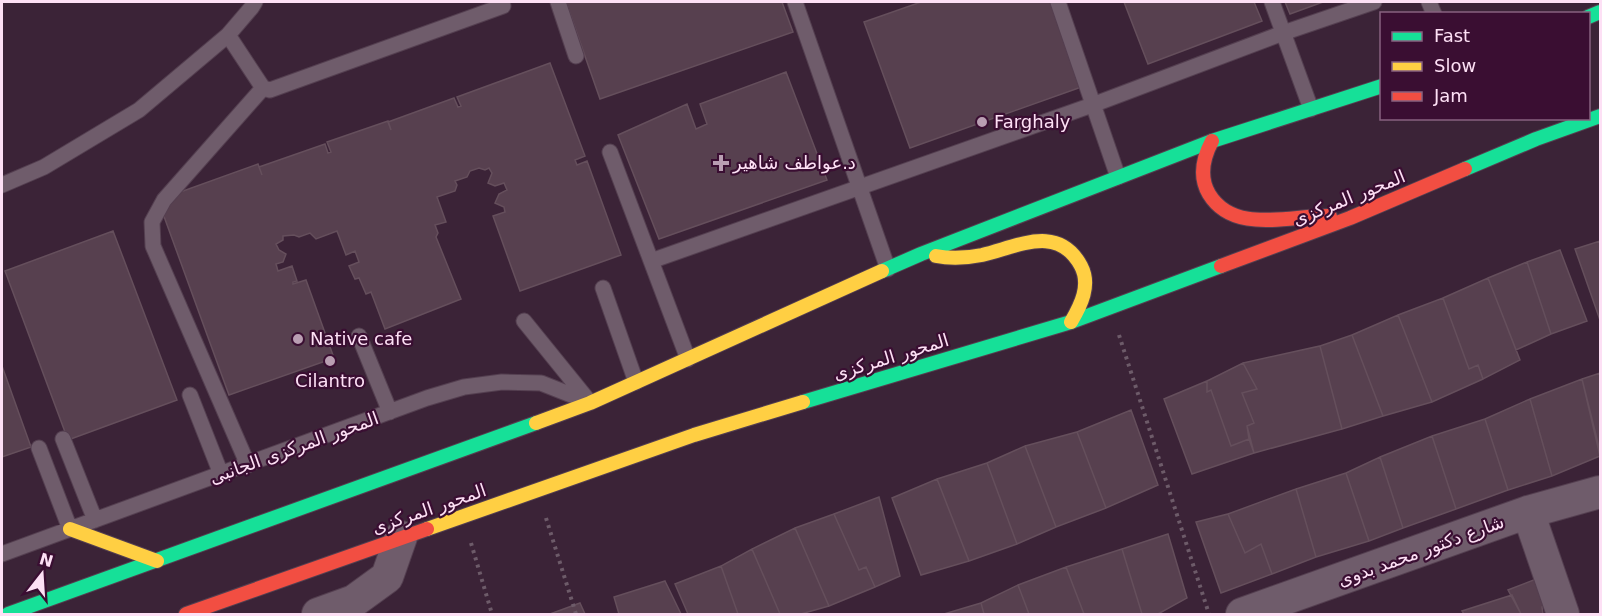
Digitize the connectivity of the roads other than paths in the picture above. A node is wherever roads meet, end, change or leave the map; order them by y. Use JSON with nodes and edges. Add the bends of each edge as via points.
{"nodes":[{"id":1,"x":558,"y":2,"type":"edge"},
{"id":2,"x":795,"y":2,"type":"edge"},
{"id":3,"x":1058,"y":2,"type":"edge"},
{"id":4,"x":1272,"y":2,"type":"edge"},
{"id":5,"x":1374,"y":2,"type":"edge"},
{"id":6,"x":257,"y":3,"type":"edge"},
{"id":7,"x":502,"y":6,"type":"dead end"},
{"id":8,"x":1283,"y":33,"type":"junction"},
{"id":9,"x":228,"y":35,"type":"junction"},
{"id":10,"x":576,"y":56,"type":"dead end"},
{"id":11,"x":1380,"y":87,"type":"edge"},
{"id":12,"x":263,"y":88,"type":"junction"},
{"id":13,"x":1095,"y":104,"type":"junction"},
{"id":14,"x":1311,"y":109,"type":"junction"},
{"id":15,"x":1589,"y":120,"type":"edge"},
{"id":16,"x":1212,"y":141,"type":"junction"},
{"id":17,"x":610,"y":152,"type":"dead end"},
{"id":18,"x":1118,"y":177,"type":"junction"},
{"id":19,"x":2,"y":185,"type":"edge"},
{"id":20,"x":858,"y":188,"type":"junction"},
{"id":21,"x":1350,"y":218,"type":"junction"},
{"id":22,"x":921,"y":254,"type":"junction"},
{"id":23,"x":651,"y":261,"type":"junction"},
{"id":24,"x":888,"y":269,"type":"junction"},
{"id":25,"x":603,"y":288,"type":"dead end"},
{"id":26,"x":524,"y":321,"type":"dead end"},
{"id":27,"x":1071,"y":322,"type":"junction"},
{"id":28,"x":359,"y":336,"type":"dead end"},
{"id":29,"x":688,"y":359,"type":"junction"},
{"id":30,"x":636,"y":382,"type":"junction"},
{"id":31,"x":190,"y":395,"type":"dead end"},
{"id":32,"x":590,"y":403,"type":"junction"},
{"id":33,"x":390,"y":412,"type":"junction"},
{"id":34,"x":63,"y":439,"type":"dead end"},
{"id":35,"x":39,"y":448,"type":"dead end"},
{"id":36,"x":248,"y":465,"type":"junction"},
{"id":37,"x":221,"y":474,"type":"junction"},
{"id":38,"x":1600,"y":492,"type":"edge"},
{"id":39,"x":1528,"y":512,"type":"junction"},
{"id":40,"x":95,"y":520,"type":"junction"},
{"id":41,"x":70,"y":529,"type":"junction"},
{"id":42,"x":401,"y":537,"type":"junction"},
{"id":43,"x":2,"y":554,"type":"edge"},
{"id":44,"x":157,"y":561,"type":"junction"},
{"id":45,"x":1243,"y":614,"type":"edge"},
{"id":46,"x":8,"y":615,"type":"edge"},
{"id":47,"x":186,"y":615,"type":"edge"},
{"id":48,"x":318,"y":615,"type":"edge"},
{"id":49,"x":1563,"y":615,"type":"edge"}],
"edges":[{"from":1,"to":10,"type":"lane"},
{"from":2,"to":20,"type":"lane"},
{"from":3,"to":13,"type":"lane"},
{"from":4,"to":8,"type":"lane"},
{"from":5,"to":8,"type":"lane"},
{"from":6,"to":9,"type":"lane"},
{"from":7,"to":12,"type":"lane","via":[[277,89]]},
{"from":8,"to":13,"type":"lane"},
{"from":8,"to":14,"type":"lane"},
{"from":9,"to":12,"type":"lane"},
{"from":9,"to":19,"type":"lane","via":[[139,110],[44,167]]},
{"from":11,"to":14,"type":"main road"},
{"from":12,"to":36,"type":"lane","via":[[164,200],[152,222],[153,246]]},
{"from":13,"to":18,"type":"lane"},
{"from":13,"to":20,"type":"lane"},
{"from":14,"to":16,"type":"main road"},
{"from":15,"to":21,"type":"main road","name":"المحور المركزى"},
{"from":16,"to":18,"type":"main road"},
{"from":16,"to":21,"type":"main road","via":[[1203,167],[1204,181],[1208,193],[1227,213],[1253,221],[1317,215]]},
{"from":17,"to":23,"type":"lane"},
{"from":18,"to":22,"type":"main road"},
{"from":20,"to":23,"type":"lane"},
{"from":20,"to":24,"type":"lane"},
{"from":21,"to":27,"type":"main road","name":"المحور المركزى"},
{"from":22,"to":24,"type":"main road"},
{"from":22,"to":27,"type":"main road","via":[[980,256],[1038,240],[1066,248],[1077,258],[1086,285],[1084,300]]},
{"from":23,"to":29,"type":"lane"},
{"from":24,"to":29,"type":"main road"},
{"from":25,"to":30,"type":"lane"},
{"from":26,"to":32,"type":"lane"},
{"from":27,"to":42,"type":"main road","name":"المحور المركزى","via":[[693,435]]},
{"from":28,"to":33,"type":"lane"},
{"from":29,"to":30,"type":"main road"},
{"from":30,"to":32,"type":"main road"},
{"from":31,"to":37,"type":"lane"},
{"from":32,"to":33,"type":"lane","name":"المحور المركزى الجانبى","via":[[541,383],[502,382],[464,387]]},
{"from":32,"to":44,"type":"main road"},
{"from":33,"to":36,"type":"lane","name":"المحور المركزى الجانبى"},
{"from":34,"to":40,"type":"lane"},
{"from":35,"to":41,"type":"lane"},
{"from":36,"to":37,"type":"lane","name":"المحور المركزى الجانبى"},
{"from":37,"to":40,"type":"lane","name":"المحور المركزى الجانبى"},
{"from":38,"to":39,"type":"street","name":"شارع دكتور محمد بدوى"},
{"from":39,"to":45,"type":"street","name":"شارع دكتور محمد بدوى"},
{"from":39,"to":49,"type":"street"},
{"from":40,"to":41,"type":"lane","name":"المحور المركزى الجانبى"},
{"from":41,"to":43,"type":"lane","name":"المحور المركزى الجانبى"},
{"from":41,"to":44,"type":"main road"},
{"from":42,"to":47,"type":"main road","name":"المحور المركزى"},
{"from":42,"to":48,"type":"street","via":[[387,577],[354,601]]},
{"from":44,"to":46,"type":"main road"}]}
